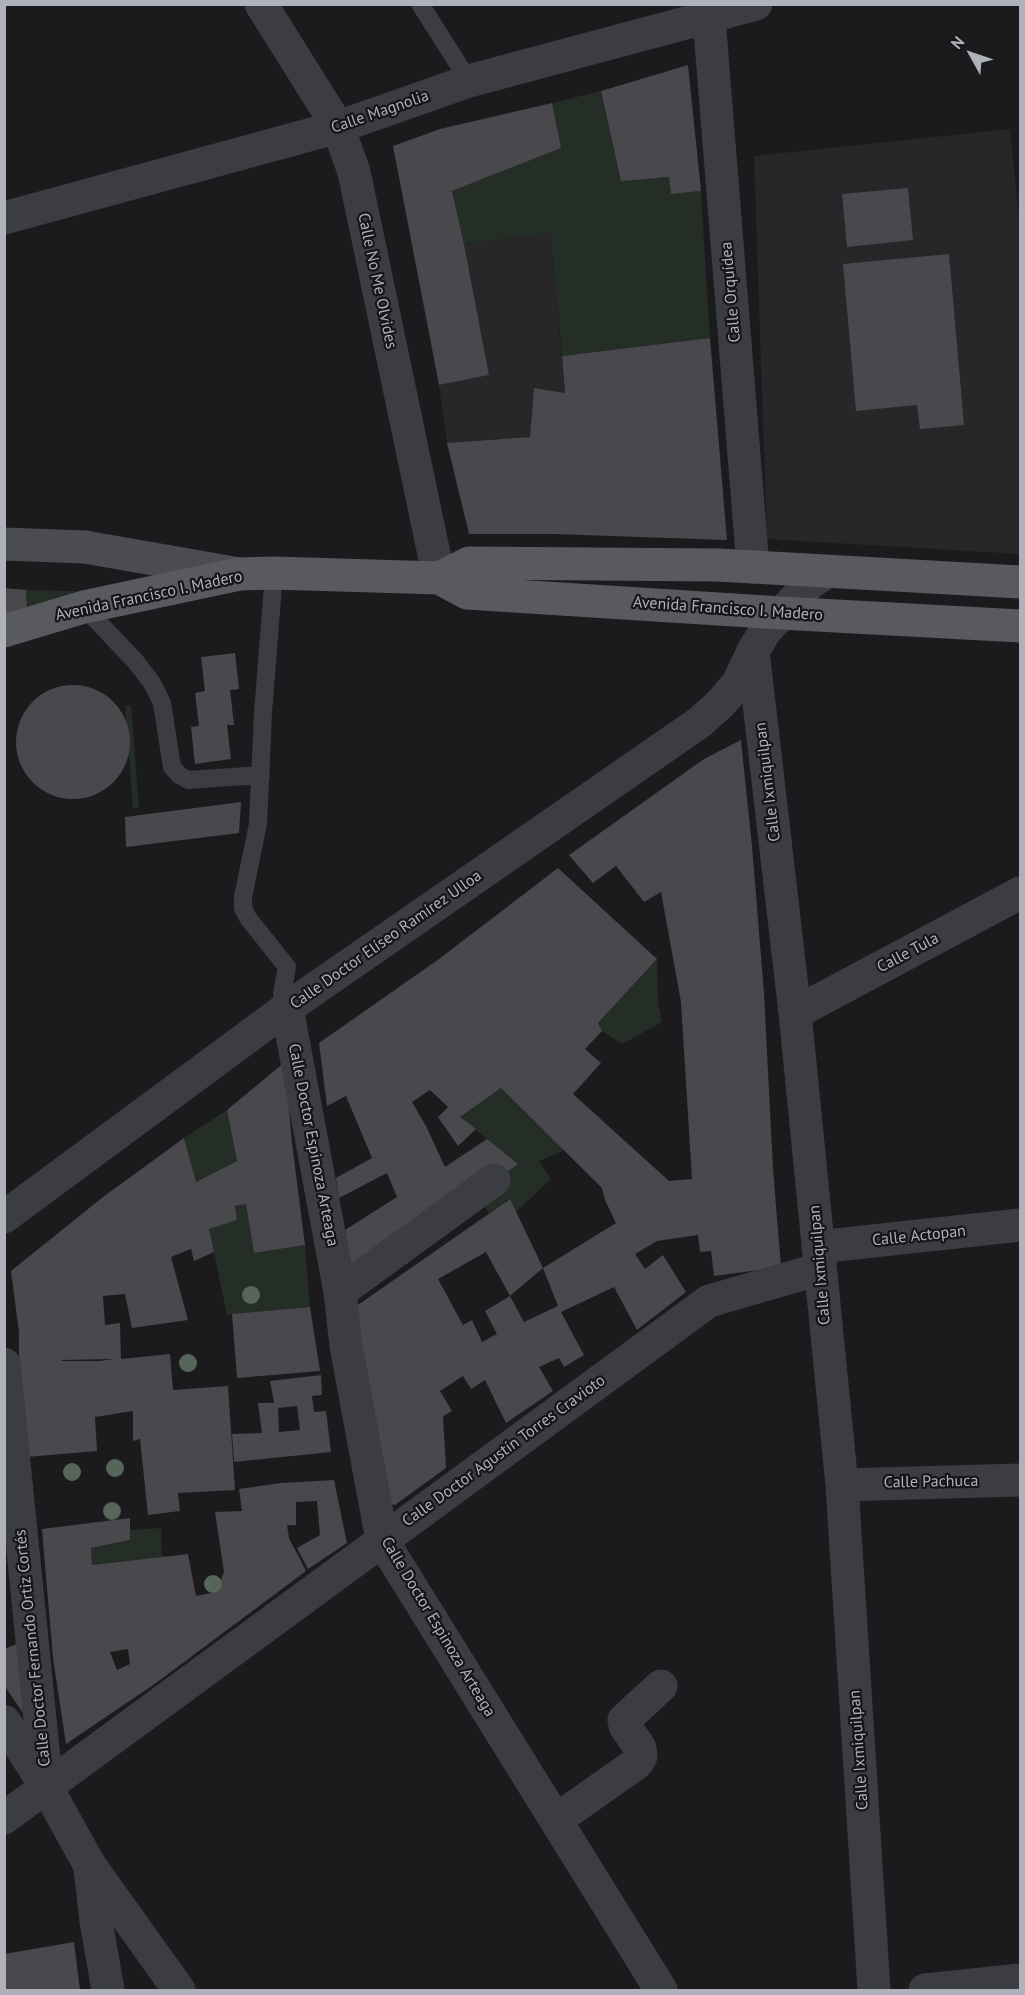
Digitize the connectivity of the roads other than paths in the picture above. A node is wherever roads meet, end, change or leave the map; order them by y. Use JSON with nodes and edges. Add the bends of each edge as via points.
{"nodes":[{"id":1,"x":261,"y":4,"type":"edge"},
{"id":2,"x":420,"y":4,"type":"edge"},
{"id":3,"x":756,"y":4,"type":"edge"},
{"id":4,"x":709,"y":18,"type":"junction"},
{"id":5,"x":470,"y":81,"type":"junction"},
{"id":6,"x":338,"y":127,"type":"junction"},
{"id":7,"x":4,"y":218,"type":"edge"},
{"id":8,"x":4,"y":544,"type":"edge"},
{"id":9,"x":718,"y":565,"type":"junction"},
{"id":10,"x":753,"y":567,"type":"junction"},
{"id":11,"x":827,"y":572,"type":"junction"},
{"id":12,"x":274,"y":573,"type":"junction"},
{"id":13,"x":238,"y":574,"type":"junction"},
{"id":14,"x":439,"y":578,"type":"junction"},
{"id":15,"x":1020,"y":582,"type":"edge"},
{"id":16,"x":84,"y":607,"type":"junction"},
{"id":17,"x":716,"y":608,"type":"junction"},
{"id":18,"x":781,"y":613,"type":"junction"},
{"id":19,"x":1020,"y":626,"type":"edge"},
{"id":20,"x":4,"y":631,"type":"edge"},
{"id":21,"x":753,"y":651,"type":"junction"},
{"id":22,"x":261,"y":775,"type":"junction"},
{"id":23,"x":1020,"y":893,"type":"edge"},
{"id":24,"x":287,"y":1008,"type":"junction"},
{"id":25,"x":795,"y":1013,"type":"junction"},
{"id":26,"x":494,"y":1180,"type":"dead end"},
{"id":27,"x":4,"y":1216,"type":"edge"},
{"id":28,"x":1020,"y":1225,"type":"edge"},
{"id":29,"x":819,"y":1258,"type":"junction"},
{"id":30,"x":340,"y":1292,"type":"junction"},
{"id":31,"x":4,"y":1364,"type":"edge"},
{"id":32,"x":1020,"y":1480,"type":"edge"},
{"id":33,"x":842,"y":1485,"type":"junction"},
{"id":34,"x":382,"y":1540,"type":"junction"},
{"id":35,"x":661,"y":1686,"type":"dead end"},
{"id":36,"x":4,"y":1721,"type":"edge"},
{"id":37,"x":47,"y":1788,"type":"junction"},
{"id":38,"x":4,"y":1818,"type":"edge"},
{"id":39,"x":556,"y":1821,"type":"junction"},
{"id":40,"x":89,"y":1864,"type":"junction"},
{"id":41,"x":1020,"y":1980,"type":"edge"},
{"id":42,"x":108,"y":1990,"type":"edge"},
{"id":43,"x":179,"y":1990,"type":"edge"},
{"id":44,"x":661,"y":1990,"type":"edge"},
{"id":45,"x":874,"y":1990,"type":"edge"},
{"id":46,"x":925,"y":1990,"type":"edge"}],
"edges":[{"from":1,"to":6,"type":"street","name":"Calle No Me Olvides"},
{"from":2,"to":5,"type":"lane"},
{"from":3,"to":4,"type":"street","name":"Calle Magnolia"},
{"from":4,"to":5,"type":"street","name":"Calle Magnolia"},
{"from":4,"to":10,"type":"street","name":"Calle Orquídea"},
{"from":5,"to":6,"type":"street","name":"Calle Magnolia"},
{"from":6,"to":7,"type":"street","name":"Calle Magnolia"},
{"from":6,"to":14,"type":"street","name":"Calle No Me Olvides","via":[[354,172]]},
{"from":8,"to":13,"type":"street","via":[[85,547]]},
{"from":9,"to":10,"type":"main road","name":"Avenida Francisco I. Madero"},
{"from":9,"to":14,"type":"main road","name":"Avenida Francisco I. Madero","via":[[469,563]]},
{"from":9,"to":17,"type":"main road"},
{"from":10,"to":11,"type":"main road","name":"Avenida Francisco I. Madero"},
{"from":11,"to":15,"type":"main road","name":"Avenida Francisco I. Madero"},
{"from":11,"to":18,"type":"street","via":[[810,583]]},
{"from":12,"to":13,"type":"main road","name":"Avenida Francisco I. Madero"},
{"from":12,"to":14,"type":"main road","name":"Avenida Francisco I. Madero"},
{"from":12,"to":22,"type":"lane"},
{"from":13,"to":16,"type":"main road","name":"Avenida Francisco I. Madero"},
{"from":14,"to":17,"type":"main road","name":"Avenida Francisco I. Madero","via":[[467,593]]},
{"from":16,"to":20,"type":"main road","name":"Avenida Francisco I. Madero"},
{"from":16,"to":22,"type":"lane","via":[[152,683],[162,703],[172,767],[179,776],[188,780]]},
{"from":17,"to":18,"type":"main road","name":"Avenida Francisco I. Madero"},
{"from":18,"to":19,"type":"main road","name":"Avenida Francisco I. Madero"},
{"from":18,"to":21,"type":"street"},
{"from":21,"to":24,"type":"street","name":"Calle Doctor Elíseo Ramírez Ulloa","via":[[738,683],[700,722]]},
{"from":21,"to":25,"type":"street","name":"Calle Ixmiquilpan"},
{"from":22,"to":24,"type":"lane","via":[[258,824],[243,909],[287,967],[282,994]]},
{"from":23,"to":25,"type":"street","name":"Calle Tula"},
{"from":24,"to":27,"type":"street","name":"Calle Doctor Elíseo Ramírez Ulloa"},
{"from":24,"to":30,"type":"street","name":"Calle Doctor Espinoza Arteaga"},
{"from":25,"to":29,"type":"street","name":"Calle Ixmiquilpan"},
{"from":26,"to":30,"type":"street"},
{"from":28,"to":29,"type":"street","name":"Calle Actopan"},
{"from":29,"to":33,"type":"street","name":"Calle Ixmiquilpan"},
{"from":29,"to":34,"type":"street","name":"Calle Doctor Agustín Torres Cravioto","via":[[709,1301]]},
{"from":30,"to":34,"type":"street","name":"Calle Doctor Espinoza Arteaga","via":[[346,1346]]},
{"from":31,"to":37,"type":"street","name":"Calle Doctor Fernando Ortiz Cortés"},
{"from":32,"to":33,"type":"street","name":"Calle Pachuca"},
{"from":33,"to":45,"type":"street","name":"Calle Ixmiquilpan"},
{"from":34,"to":37,"type":"street","name":"Calle Doctor Agustín Torres Cravioto"},
{"from":34,"to":39,"type":"street","name":"Calle Doctor Espinoza Arteaga"},
{"from":35,"to":39,"type":"street","via":[[624,1720],[640,1748],[637,1763]]},
{"from":36,"to":37,"type":"street"},
{"from":37,"to":38,"type":"street","name":"Calle Doctor Agustín Torres Cravioto"},
{"from":37,"to":40,"type":"street"},
{"from":39,"to":44,"type":"street","name":"Calle Doctor Espinoza Arteaga"},
{"from":40,"to":42,"type":"street"},
{"from":40,"to":43,"type":"street"},
{"from":41,"to":46,"type":"street"}]}
